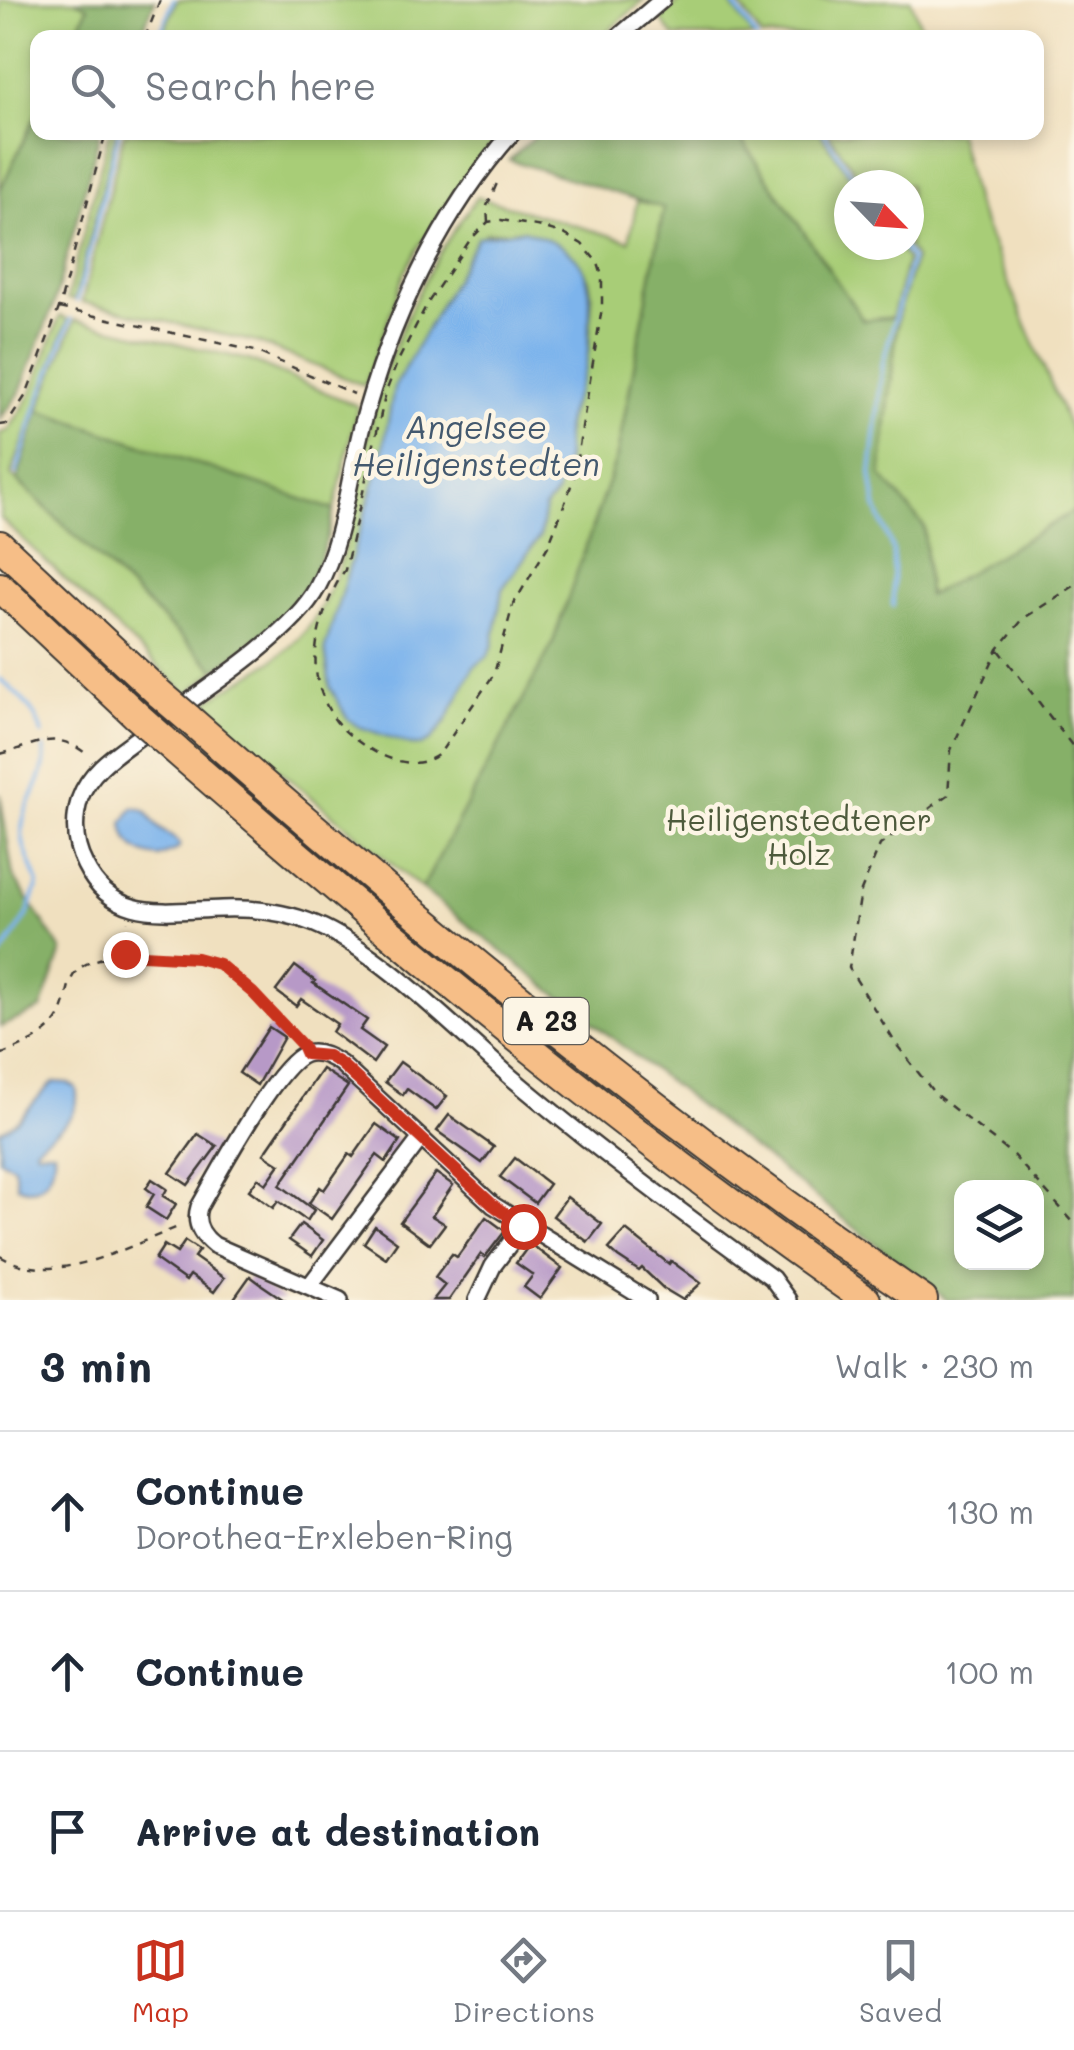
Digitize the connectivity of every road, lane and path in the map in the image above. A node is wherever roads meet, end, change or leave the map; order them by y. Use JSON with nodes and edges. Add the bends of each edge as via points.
{"nodes":[{"id":1,"x":160,"y":0,"type":"edge"},
{"id":2,"x":662,"y":0,"type":"edge"},
{"id":3,"x":148,"y":30,"type":"edge"},
{"id":4,"x":627,"y":30,"type":"edge"},
{"id":5,"x":104,"y":140,"type":"edge"},
{"id":6,"x":506,"y":140,"type":"edge"},
{"id":7,"x":498,"y":181,"type":"dead end"},
{"id":8,"x":488,"y":222,"type":"junction"},
{"id":9,"x":59,"y":308,"type":"junction"},
{"id":10,"x":369,"y":400,"type":"junction"},
{"id":11,"x":0,"y":425,"type":"edge"},
{"id":12,"x":0,"y":545,"type":"edge"},
{"id":13,"x":1074,"y":586,"type":"edge"},
{"id":14,"x":0,"y":587,"type":"edge"},
{"id":15,"x":998,"y":649,"type":"junction"},
{"id":16,"x":193,"y":705,"type":"junction"},
{"id":17,"x":1074,"y":748,"type":"edge"},
{"id":18,"x":0,"y":754,"type":"edge"},
{"id":19,"x":107,"y":761,"type":"junction"},
{"id":20,"x":128,"y":906,"type":"junction"},
{"id":21,"x":125,"y":954,"type":"junction"},
{"id":22,"x":306,"y":1054,"type":"junction"},
{"id":23,"x":0,"y":1055,"type":"edge"},
{"id":24,"x":421,"y":1138,"type":"junction"},
{"id":25,"x":197,"y":1220,"type":"junction"},
{"id":26,"x":1074,"y":1224,"type":"edge"},
{"id":27,"x":523,"y":1226,"type":"junction"},
{"id":28,"x":0,"y":1256,"type":"edge"},
{"id":29,"x":310,"y":1285,"type":"junction"},
{"id":30,"x":340,"y":1300,"type":"edge"},
{"id":31,"x":477,"y":1300,"type":"edge"},
{"id":32,"x":646,"y":1300,"type":"edge"},
{"id":33,"x":788,"y":1300,"type":"edge"},
{"id":34,"x":866,"y":1300,"type":"edge"},
{"id":35,"x":923,"y":1300,"type":"edge"}],
"edges":[{"from":1,"to":3,"type":"path"},
{"from":2,"to":4,"type":"street"},
{"from":5,"to":9,"type":"path"},
{"from":6,"to":10,"type":"street","via":[[418,274]]},
{"from":7,"to":8,"type":"path"},
{"from":8,"to":8,"type":"path","via":[[564,234],[592,254],[602,276],[597,340],[574,476],[548,546],[513,606],[494,674],[440,753],[411,764],[342,728],[322,696],[316,647],[344,570],[397,363],[427,304]]},
{"from":9,"to":10,"type":"path","via":[[256,351]]},
{"from":9,"to":11,"type":"path","via":[[26,395]]},
{"from":10,"to":16,"type":"street","via":[[334,548],[316,590],[280,632]]},
{"from":12,"to":16,"type":"highway","number":"A 23","bridge":true,"via":[[160,694]]},
{"from":13,"to":15,"type":"path","via":[[1024,618]]},
{"from":14,"to":34,"type":"highway","number":"A 23","bridge":true,"via":[[136,715],[439,974]]},
{"from":15,"to":17,"type":"path"},
{"from":15,"to":26,"type":"path","via":[[951,750],[948,795],[880,845],[860,890],[849,968],[935,1094],[1013,1155]]},
{"from":16,"to":19,"type":"street"},
{"from":16,"to":35,"type":"highway","number":"A 23","via":[[456,950],[648,1102]]},
{"from":18,"to":19,"type":"path","via":[[55,738]]},
{"from":19,"to":20,"type":"street","via":[[80,798],[76,844],[100,890]]},
{"from":20,"to":21,"type":"path"},
{"from":20,"to":33,"type":"street","via":[[261,911],[340,937],[596,1146],[772,1278]]},
{"from":21,"to":22,"type":"path","via":[[197,958],[227,969]]},
{"from":21,"to":23,"type":"path","via":[[81,966],[53,1028]]},
{"from":22,"to":24,"type":"street","via":[[341,1064]]},
{"from":22,"to":25,"type":"street","via":[[270,1090],[198,1207]]},
{"from":24,"to":27,"type":"street"},
{"from":24,"to":29,"type":"street"},
{"from":25,"to":28,"type":"path","via":[[67,1267],[28,1268]]},
{"from":25,"to":29,"type":"street","via":[[214,1245]]},
{"from":27,"to":31,"type":"street"},
{"from":27,"to":32,"type":"street"},
{"from":29,"to":30,"type":"street"}]}
